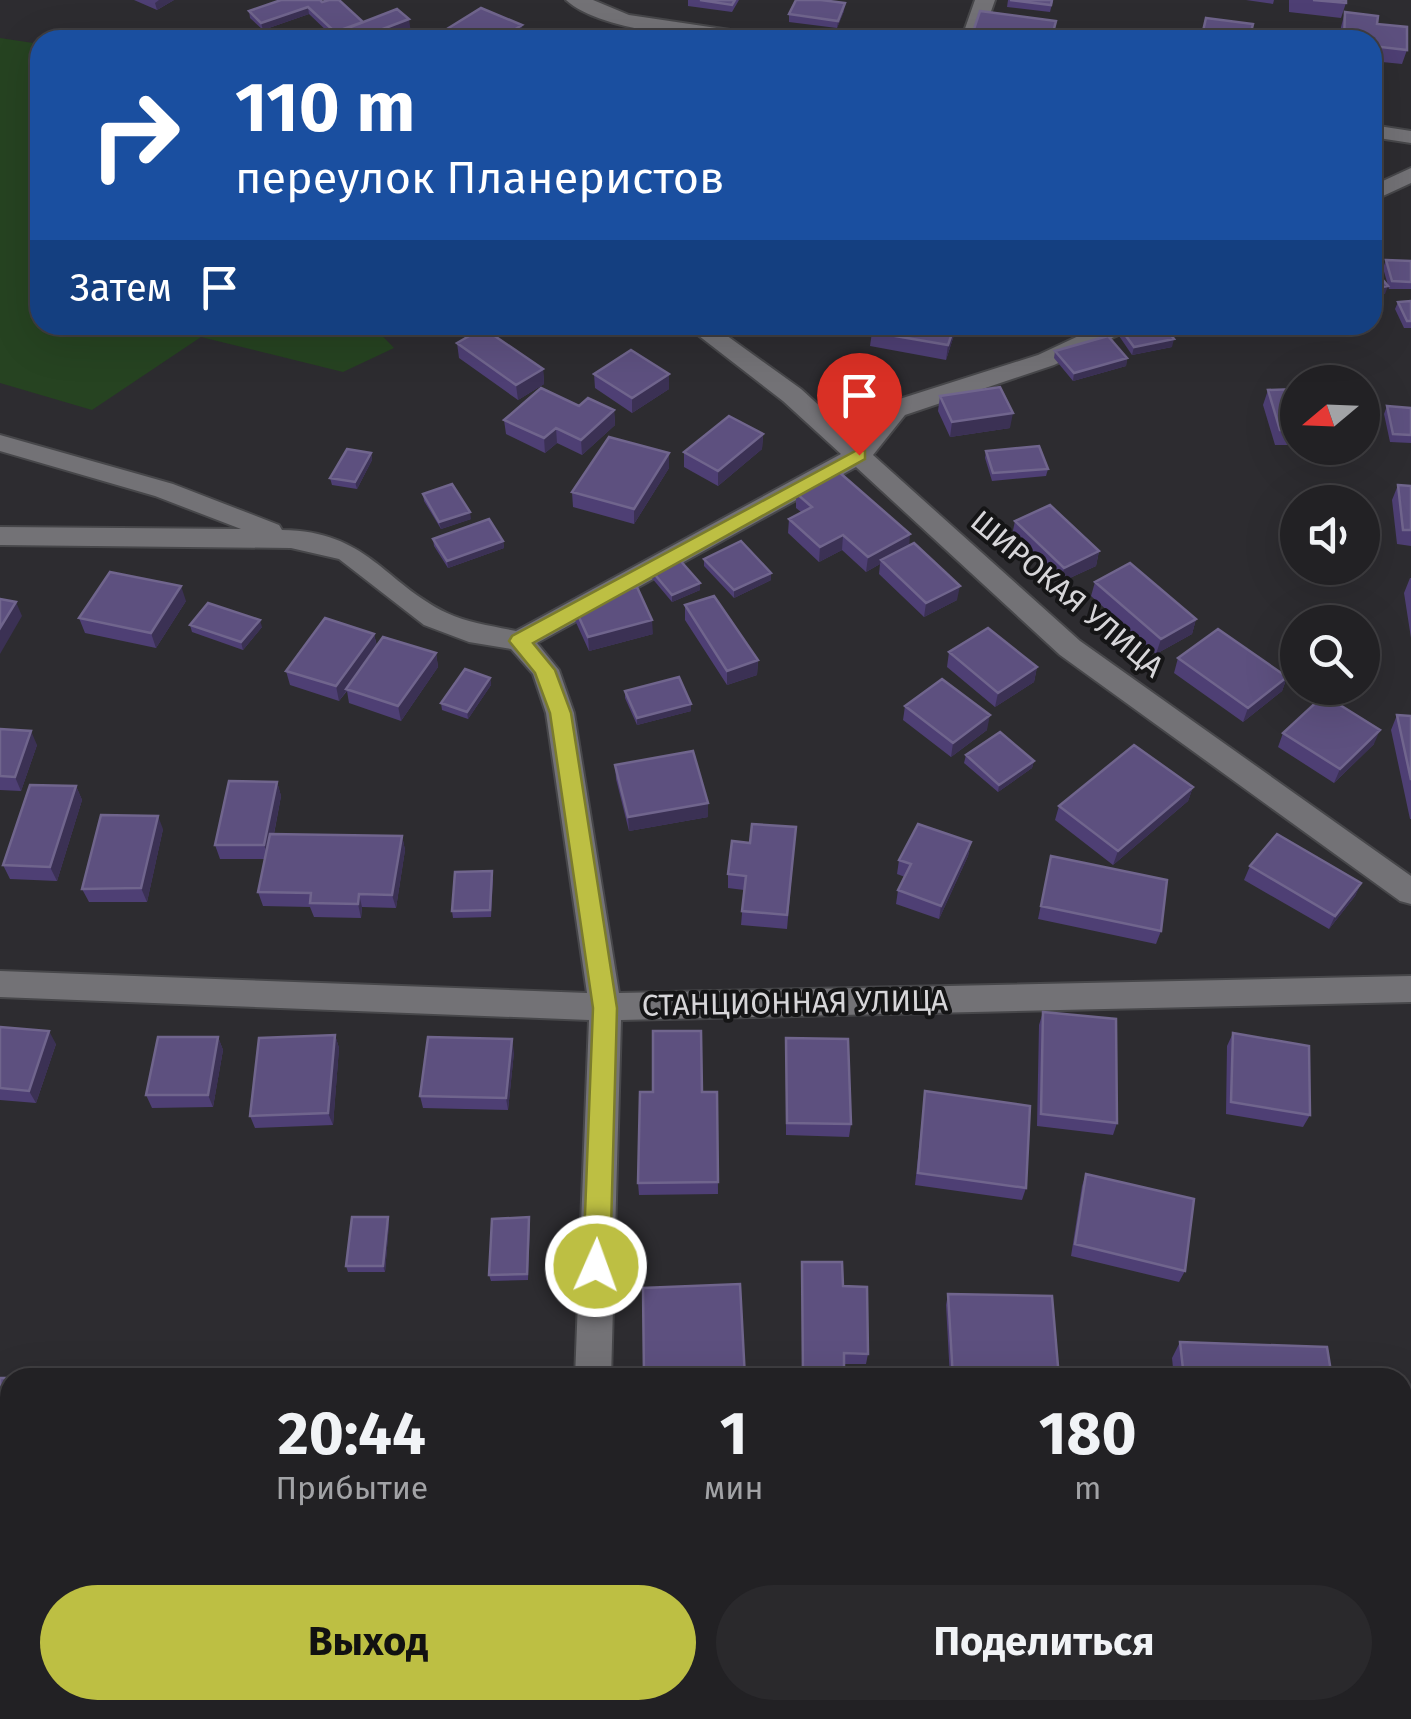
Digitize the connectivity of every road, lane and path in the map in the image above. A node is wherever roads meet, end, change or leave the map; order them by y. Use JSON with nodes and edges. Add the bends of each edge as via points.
{"nodes":[{"id":1,"x":576,"y":0,"type":"edge"},
{"id":2,"x":636,"y":0,"type":"edge"},
{"id":3,"x":985,"y":0,"type":"edge"},
{"id":4,"x":625,"y":20,"type":"junction"},
{"id":5,"x":620,"y":30,"type":"edge"},
{"id":6,"x":691,"y":30,"type":"edge"},
{"id":7,"x":974,"y":30,"type":"edge"},
{"id":8,"x":1382,"y":132,"type":"edge"},
{"id":9,"x":1411,"y":136,"type":"edge"},
{"id":10,"x":1411,"y":174,"type":"edge"},
{"id":11,"x":1382,"y":190,"type":"edge"},
{"id":12,"x":711,"y":335,"type":"edge"},
{"id":13,"x":1099,"y":335,"type":"edge"},
{"id":14,"x":0,"y":443,"type":"edge"},
{"id":15,"x":859,"y":455,"type":"junction"},
{"id":16,"x":0,"y":536,"type":"edge"},
{"id":17,"x":291,"y":540,"type":"junction"},
{"id":18,"x":519,"y":641,"type":"junction"},
{"id":19,"x":1411,"y":892,"type":"edge"},
{"id":20,"x":0,"y":984,"type":"edge"},
{"id":21,"x":1411,"y":989,"type":"edge"},
{"id":22,"x":605,"y":1008,"type":"junction"},
{"id":23,"x":592,"y":1368,"type":"edge"}],
"edges":[{"from":1,"to":4,"type":"street"},
{"from":2,"to":4,"type":"street"},
{"from":3,"to":7,"type":"street"},
{"from":4,"to":5,"type":"street"},
{"from":4,"to":6,"type":"street"},
{"from":8,"to":9,"type":"street"},
{"from":10,"to":11,"type":"street"},
{"from":12,"to":15,"type":"street","name":"ШИРОКАЯ УЛИЦА"},
{"from":13,"to":15,"type":"street","via":[[1046,360],[896,409]]},
{"from":14,"to":17,"type":"street","via":[[164,490]]},
{"from":15,"to":18,"type":"street"},
{"from":15,"to":19,"type":"street","name":"ШИРОКАЯ УЛИЦА","via":[[1070,648]]},
{"from":16,"to":17,"type":"street"},
{"from":17,"to":18,"type":"street","via":[[348,552],[434,618]]},
{"from":18,"to":22,"type":"street","via":[[545,670],[560,713]]},
{"from":20,"to":22,"type":"street","name":"СТАНЦИОННАЯ УЛИЦА"},
{"from":21,"to":22,"type":"street","name":"СТАНЦИОННАЯ УЛИЦА"},
{"from":22,"to":23,"type":"street"}]}
